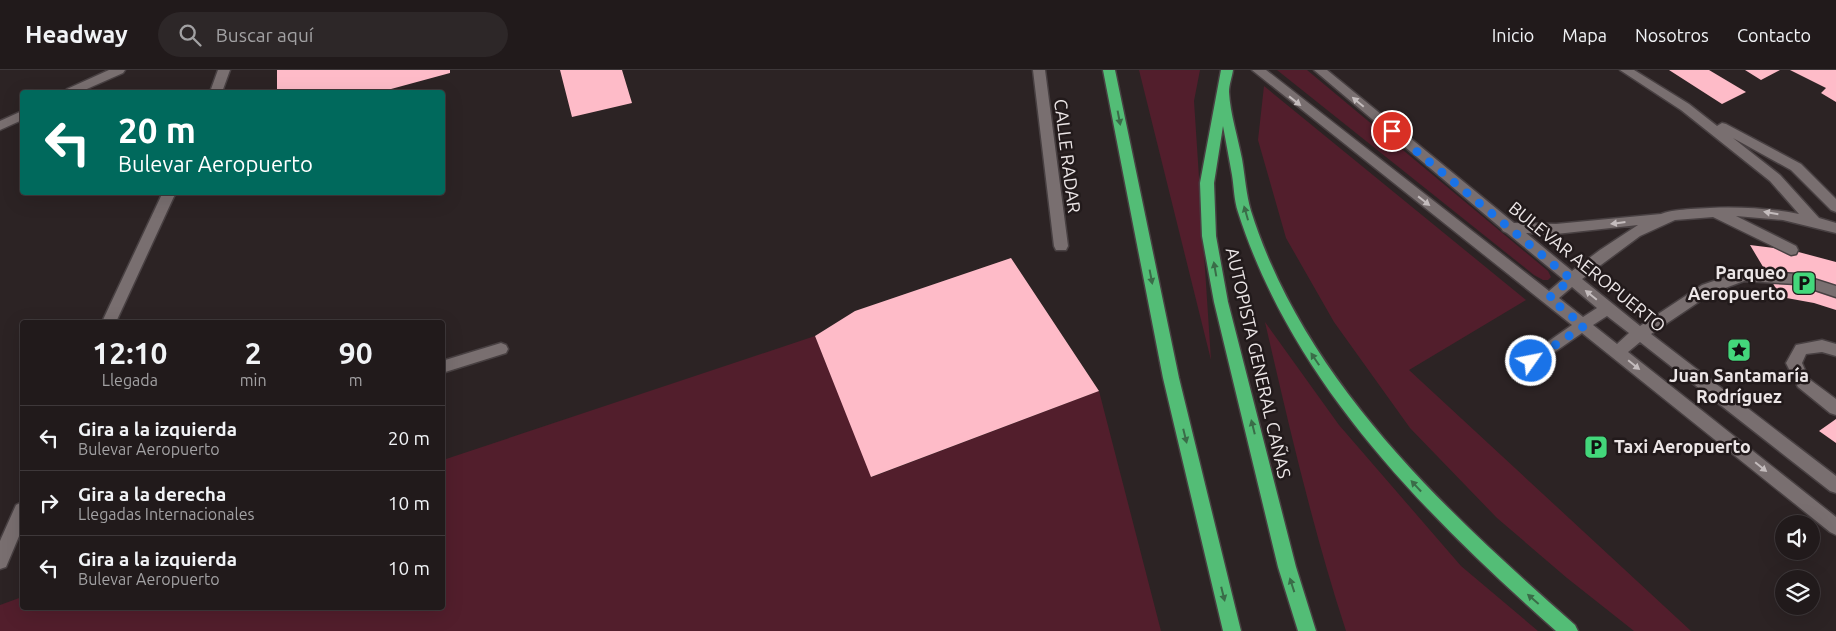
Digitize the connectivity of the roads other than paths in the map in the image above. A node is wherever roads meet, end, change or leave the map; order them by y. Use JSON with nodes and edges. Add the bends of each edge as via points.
{"nodes":[{"id":1,"x":119,"y":70,"type":"edge"},
{"id":2,"x":224,"y":70,"type":"edge"},
{"id":3,"x":1039,"y":70,"type":"edge"},
{"id":4,"x":1109,"y":70,"type":"edge"},
{"id":5,"x":1227,"y":70,"type":"edge"},
{"id":6,"x":1258,"y":70,"type":"edge"},
{"id":7,"x":1320,"y":70,"type":"edge"},
{"id":8,"x":1626,"y":70,"type":"edge"},
{"id":9,"x":75,"y":90,"type":"edge"},
{"id":10,"x":217,"y":90,"type":"edge"},
{"id":11,"x":1223,"y":91,"type":"junction"},
{"id":12,"x":1685,"y":107,"type":"junction"},
{"id":13,"x":20,"y":116,"type":"edge"},
{"id":14,"x":0,"y":126,"type":"edge"},
{"id":15,"x":169,"y":195,"type":"edge"},
{"id":16,"x":1836,"y":206,"type":"edge"},
{"id":17,"x":1713,"y":211,"type":"junction"},
{"id":18,"x":1667,"y":217,"type":"junction"},
{"id":19,"x":1813,"y":220,"type":"junction"},
{"id":20,"x":1508,"y":228,"type":"junction"},
{"id":21,"x":1836,"y":228,"type":"edge"},
{"id":22,"x":1061,"y":246,"type":"dead end"},
{"id":23,"x":1791,"y":250,"type":"dead end"},
{"id":24,"x":1571,"y":279,"type":"junction"},
{"id":25,"x":1836,"y":292,"type":"edge"},
{"id":26,"x":1549,"y":298,"type":"junction"},
{"id":27,"x":1607,"y":308,"type":"junction"},
{"id":28,"x":110,"y":320,"type":"edge"},
{"id":29,"x":1584,"y":326,"type":"junction"},
{"id":30,"x":1639,"y":334,"type":"junction"},
{"id":31,"x":501,"y":349,"type":"dead end"},
{"id":32,"x":1836,"y":350,"type":"edge"},
{"id":33,"x":1618,"y":352,"type":"junction"},
{"id":34,"x":1531,"y":361,"type":"dead end"},
{"id":35,"x":445,"y":366,"type":"edge"},
{"id":36,"x":1836,"y":408,"type":"edge"},
{"id":37,"x":1836,"y":486,"type":"edge"},
{"id":38,"x":20,"y":515,"type":"edge"},
{"id":39,"x":1836,"y":526,"type":"edge"},
{"id":40,"x":0,"y":562,"type":"edge"},
{"id":41,"x":1232,"y":631,"type":"edge"},
{"id":42,"x":1307,"y":631,"type":"edge"},
{"id":43,"x":1569,"y":631,"type":"edge"}],
"edges":[{"from":1,"to":9,"type":"street"},
{"from":2,"to":10,"type":"street"},
{"from":3,"to":22,"type":"street","name":"CALLE RADAR"},
{"from":4,"to":41,"type":"highway","one_way":true,"via":[[1171,378]]},
{"from":5,"to":11,"type":"highway","name":"AUTOPISTA GENERAL CAÑAS"},
{"from":6,"to":26,"type":"street","one_way":true},
{"from":20,"to":7,"type":"street","name":"BULEVAR AEROPUERTO","one_way":true},
{"from":8,"to":12,"type":"street"},
{"from":42,"to":11,"type":"highway","name":"AUTOPISTA GENERAL CAÑAS","one_way":true,"via":[[1287,567],[1221,302],[1209,236],[1207,183]]},
{"from":43,"to":11,"type":"highway","one_way":true,"via":[[1508,578],[1417,488],[1340,396],[1311,352],[1272,284],[1244,211]]},
{"from":12,"to":16,"type":"street","via":[[1796,167]]},
{"from":12,"to":19,"type":"street","via":[[1775,178]]},
{"from":13,"to":14,"type":"street"},
{"from":15,"to":28,"type":"street"},
{"from":17,"to":18,"type":"street"},
{"from":19,"to":17,"type":"street","one_way":true,"via":[[1760,211]]},
{"from":17,"to":23,"type":"street"},
{"from":18,"to":20,"type":"street","one_way":true,"via":[[1556,229]]},
{"from":18,"to":24,"type":"street","via":[[1629,238]]},
{"from":19,"to":21,"type":"street"},
{"from":20,"to":24,"type":"street","name":"BULEVAR AEROPUERTO"},
{"from":24,"to":26,"type":"street"},
{"from":27,"to":24,"type":"street","name":"BULEVAR AEROPUERTO","one_way":true},
{"from":25,"to":30,"type":"street","via":[[1798,279],[1744,276],[1707,289]]},
{"from":26,"to":29,"type":"street"},
{"from":27,"to":29,"type":"street"},
{"from":27,"to":30,"type":"street","name":"BULEVAR AEROPUERTO"},
{"from":29,"to":33,"type":"street"},
{"from":29,"to":34,"type":"street"},
{"from":30,"to":33,"type":"street"},
{"from":30,"to":37,"type":"street","name":"BULEVAR AEROPUERTO"},
{"from":31,"to":35,"type":"street"},
{"from":32,"to":36,"type":"street","via":[[1822,346],[1801,349],[1794,363],[1803,383]]},
{"from":33,"to":39,"type":"street","one_way":true},
{"from":38,"to":40,"type":"street"}]}
